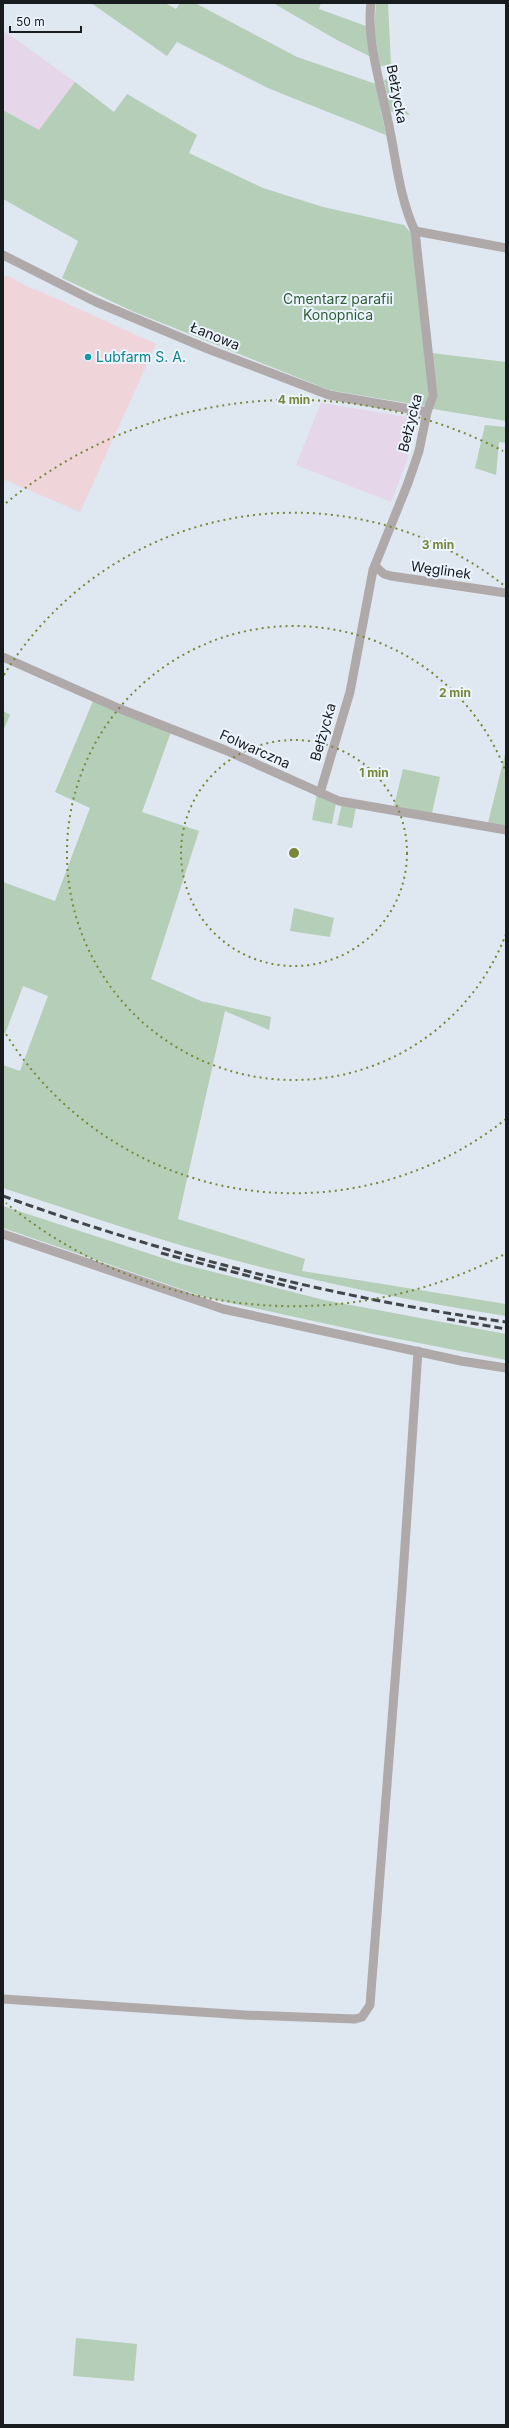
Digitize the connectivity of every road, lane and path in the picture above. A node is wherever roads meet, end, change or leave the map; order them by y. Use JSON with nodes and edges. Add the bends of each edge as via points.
{"nodes":[{"id":1,"x":371,"y":3,"type":"edge"},
{"id":2,"x":415,"y":231,"type":"junction"},
{"id":3,"x":506,"y":248,"type":"edge"},
{"id":4,"x":3,"y":255,"type":"edge"},
{"id":5,"x":427,"y":412,"type":"junction"},
{"id":6,"x":375,"y":566,"type":"junction"},
{"id":7,"x":506,"y":593,"type":"edge"},
{"id":8,"x":3,"y":657,"type":"edge"},
{"id":9,"x":320,"y":793,"type":"junction"},
{"id":10,"x":506,"y":830,"type":"edge"},
{"id":11,"x":3,"y":1234,"type":"edge"},
{"id":12,"x":418,"y":1351,"type":"junction"},
{"id":13,"x":506,"y":1368,"type":"edge"},
{"id":14,"x":3,"y":1999,"type":"edge"}],
"edges":[{"from":1,"to":2,"type":"street","name":"Bełżycka","via":[[369,16],[378,72],[405,210]]},
{"from":2,"to":3,"type":"street"},
{"from":2,"to":5,"type":"street","name":"Bełżycka","via":[[433,396]]},
{"from":4,"to":5,"type":"street","name":"Łanowa","via":[[96,302],[328,395]]},
{"from":5,"to":6,"type":"street","name":"Bełżycka","via":[[419,451]]},
{"from":6,"to":7,"type":"street","name":"Węglinek","via":[[384,574],[391,576]]},
{"from":6,"to":9,"type":"street","name":"Bełżycka","via":[[350,692]]},
{"from":8,"to":9,"type":"street","name":"Folwarczna","via":[[118,708],[225,750]]},
{"from":9,"to":10,"type":"street","name":"Folwarczna","via":[[338,801]]},
{"from":11,"to":12,"type":"street","via":[[223,1309]]},
{"from":12,"to":13,"type":"street"},
{"from":12,"to":14,"type":"street","via":[[370,2005],[362,2017],[355,2019],[245,2015]]}]}
